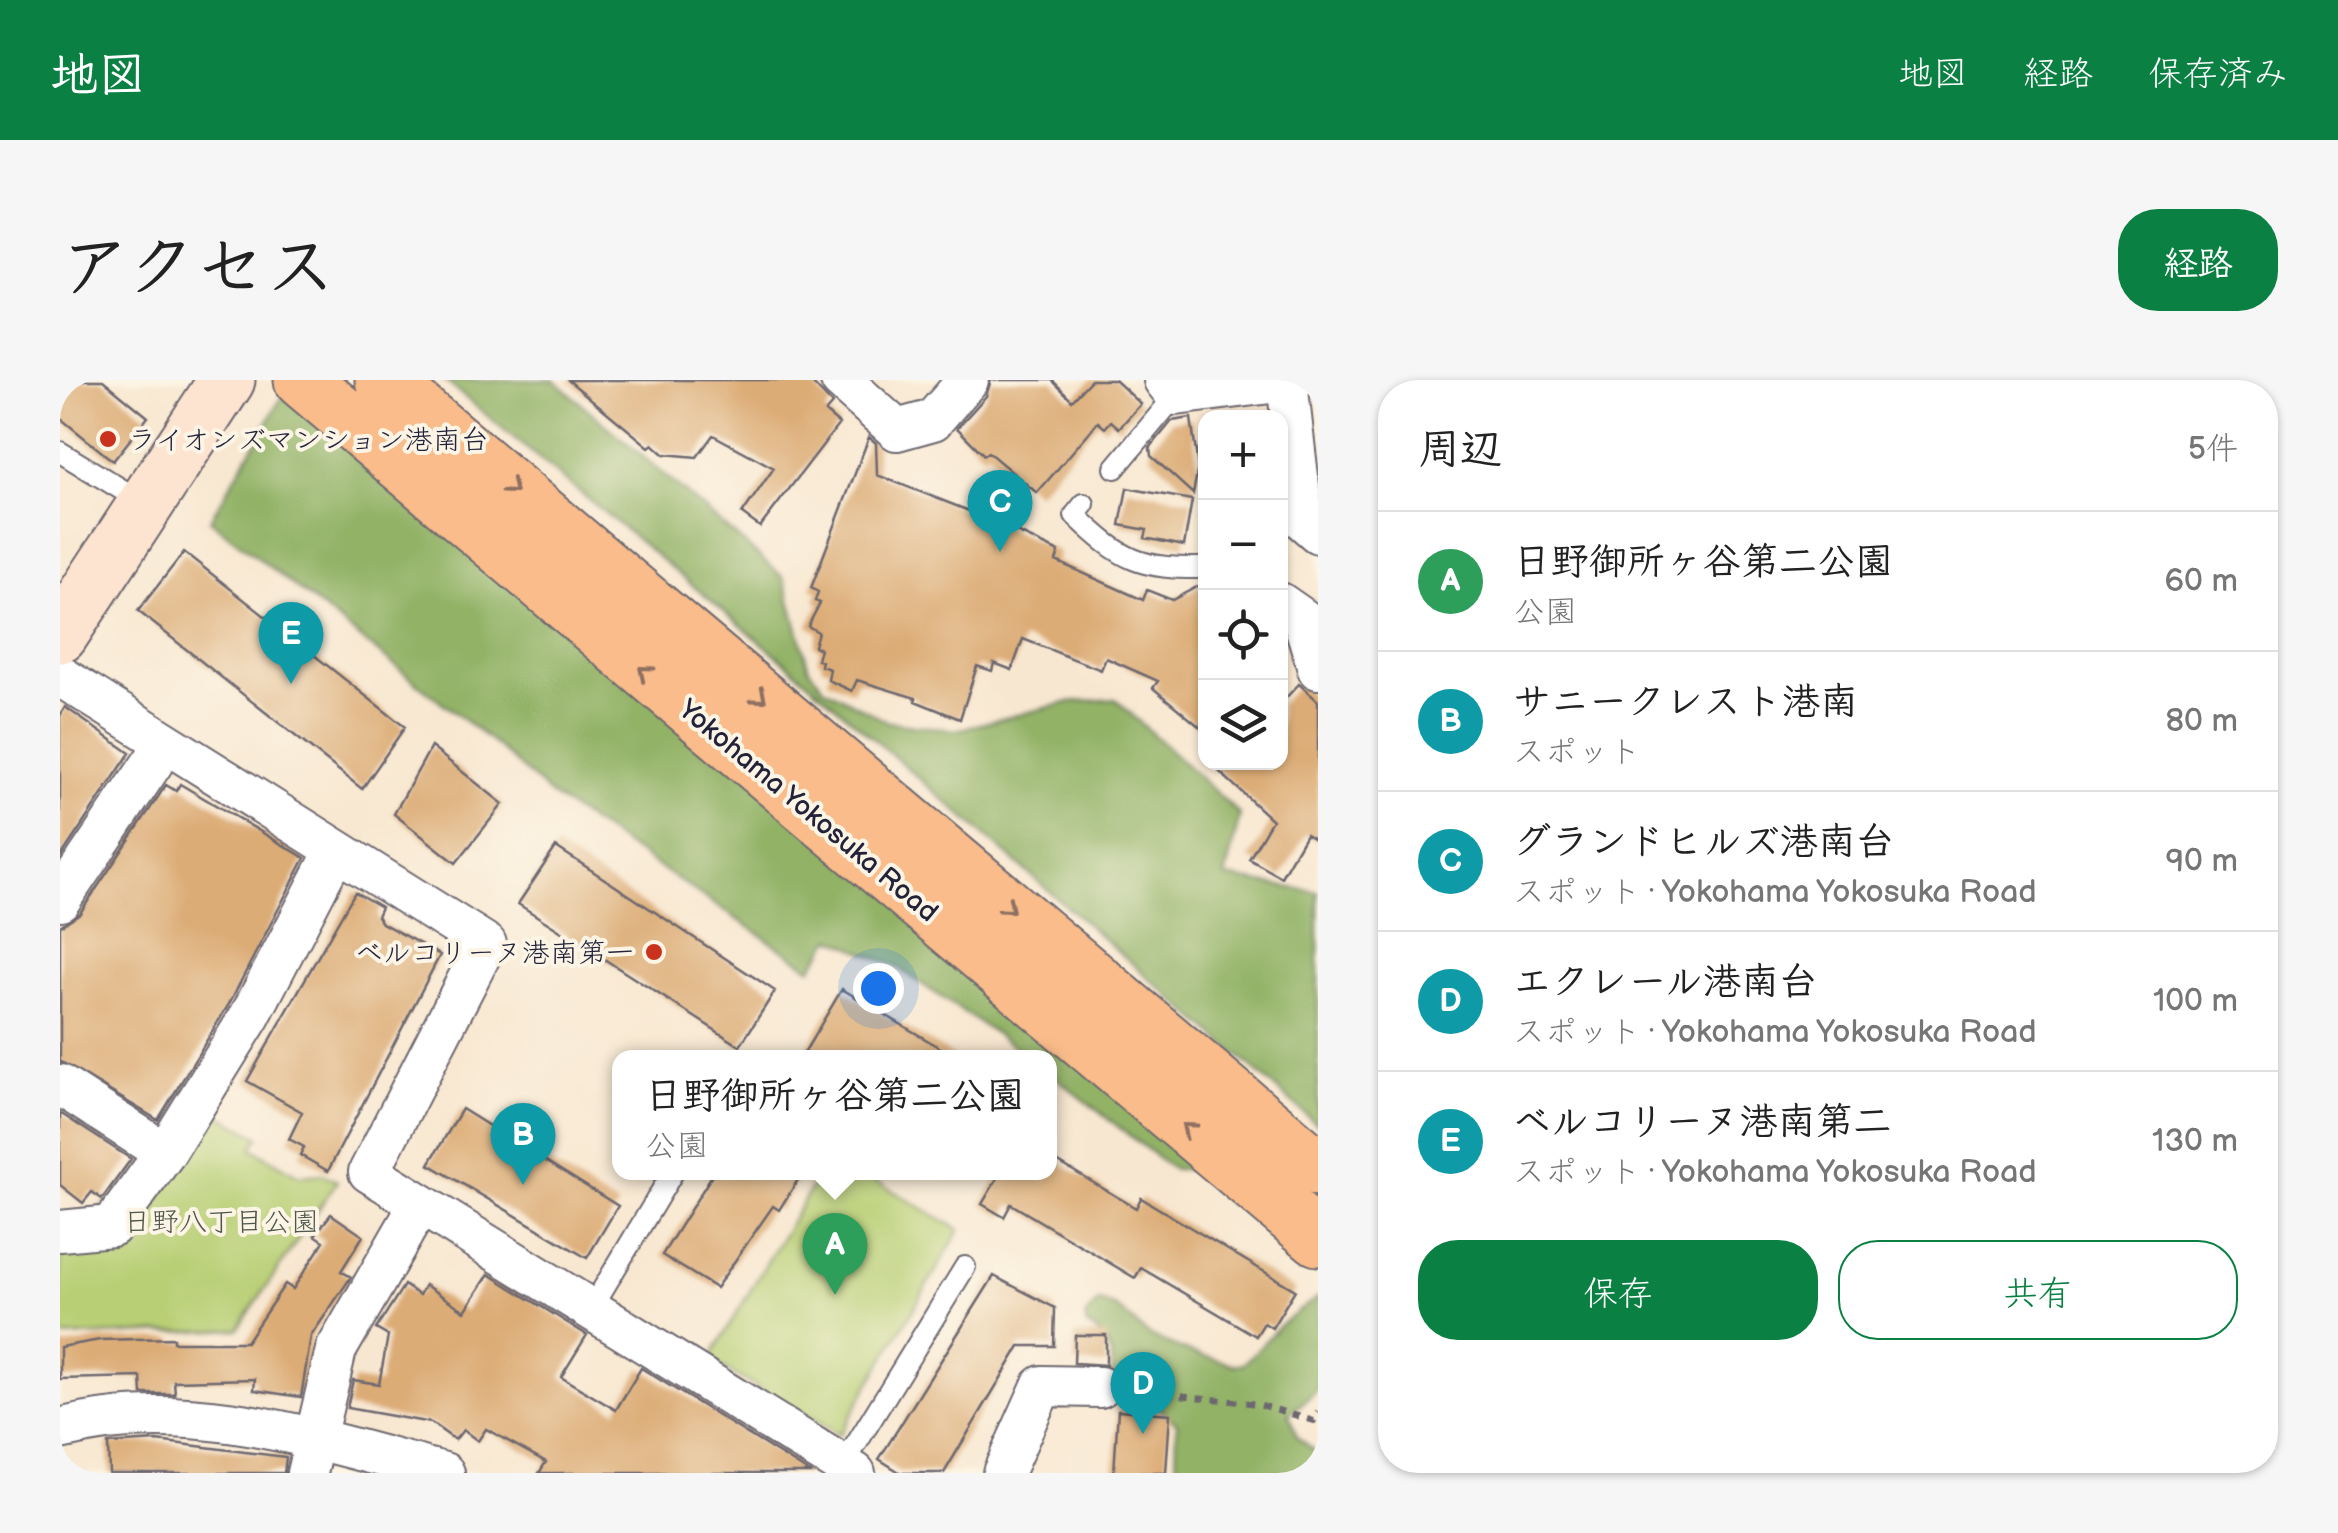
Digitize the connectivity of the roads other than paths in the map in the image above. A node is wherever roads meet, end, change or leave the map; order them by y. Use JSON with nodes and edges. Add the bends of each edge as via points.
{"nodes":[{"id":1,"x":302,"y":380,"type":"edge"},
{"id":2,"x":383,"y":380,"type":"edge"},
{"id":3,"x":841,"y":380,"type":"edge"},
{"id":4,"x":968,"y":380,"type":"edge"},
{"id":5,"x":1290,"y":381,"type":"edge"},
{"id":6,"x":1170,"y":388,"type":"edge"},
{"id":7,"x":217,"y":395,"type":"edge"},
{"id":8,"x":60,"y":452,"type":"edge"},
{"id":9,"x":1115,"y":468,"type":"dead end"},
{"id":10,"x":146,"y":504,"type":"junction"},
{"id":11,"x":1084,"y":504,"type":"dead end"},
{"id":12,"x":1318,"y":533,"type":"edge"},
{"id":13,"x":1198,"y":568,"type":"edge"},
{"id":14,"x":1288,"y":608,"type":"edge"},
{"id":15,"x":60,"y":635,"type":"edge"},
{"id":16,"x":1318,"y":669,"type":"edge"},
{"id":17,"x":60,"y":676,"type":"edge"},
{"id":18,"x":166,"y":743,"type":"junction"},
{"id":19,"x":335,"y":852,"type":"junction"},
{"id":20,"x":60,"y":900,"type":"edge"},
{"id":21,"x":60,"y":1085,"type":"edge"},
{"id":22,"x":165,"y":1153,"type":"junction"},
{"id":23,"x":1316,"y":1167,"type":"edge"},
{"id":24,"x":667,"y":1180,"type":"edge"},
{"id":25,"x":420,"y":1204,"type":"junction"},
{"id":26,"x":60,"y":1231,"type":"edge"},
{"id":27,"x":1318,"y":1238,"type":"edge"},
{"id":28,"x":965,"y":1267,"type":"dead end"},
{"id":29,"x":591,"y":1309,"type":"junction"},
{"id":30,"x":1100,"y":1388,"type":"road end"},
{"id":31,"x":60,"y":1429,"type":"edge"},
{"id":32,"x":310,"y":1456,"type":"edge"},
{"id":33,"x":849,"y":1469,"type":"edge"},
{"id":34,"x":444,"y":1473,"type":"edge"},
{"id":35,"x":1003,"y":1473,"type":"edge"}],
"edges":[{"from":27,"to":1,"type":"highway","name":"Yokohama Yokosuka Road","one_way":true},
{"from":2,"to":23,"type":"highway","name":"Yokohama Yokosuka Road","one_way":true},
{"from":3,"to":4,"type":"street","via":[[896,430],[934,420]]},
{"from":5,"to":6,"type":"street"},
{"from":5,"to":12,"type":"street","via":[[1304,520]]},
{"from":6,"to":9,"type":"lane"},
{"from":7,"to":10,"type":"street"},
{"from":8,"to":10,"type":"lane"},
{"from":10,"to":15,"type":"street"},
{"from":11,"to":13,"type":"lane","via":[[1075,515],[1108,546],[1152,569]]},
{"from":14,"to":16,"type":"street","via":[[1304,619]]},
{"from":17,"to":18,"type":"street"},
{"from":18,"to":19,"type":"street"},
{"from":18,"to":20,"type":"street"},
{"from":19,"to":22,"type":"street","via":[[250,1016]]},
{"from":19,"to":25,"type":"street","via":[[486,944],[370,1172]]},
{"from":21,"to":22,"type":"street"},
{"from":22,"to":26,"type":"street","via":[[112,1226]]},
{"from":24,"to":29,"type":"lane"},
{"from":25,"to":29,"type":"street"},
{"from":25,"to":32,"type":"street","via":[[336,1350]]},
{"from":28,"to":33,"type":"lane"},
{"from":29,"to":33,"type":"street"},
{"from":30,"to":35,"type":"street","via":[[1042,1386]]},
{"from":31,"to":32,"type":"street","via":[[207,1417]]},
{"from":32,"to":34,"type":"street"}]}
